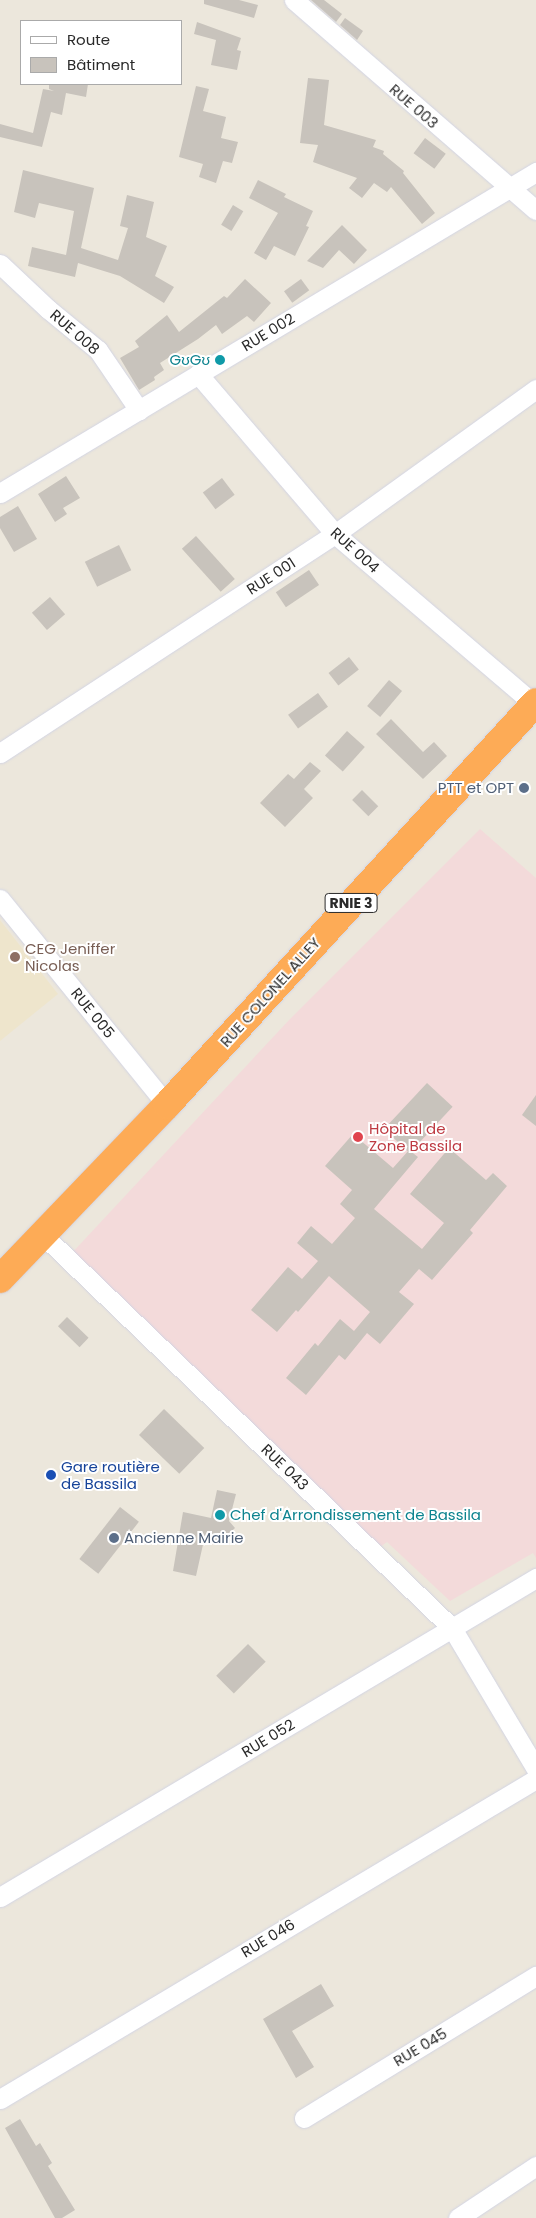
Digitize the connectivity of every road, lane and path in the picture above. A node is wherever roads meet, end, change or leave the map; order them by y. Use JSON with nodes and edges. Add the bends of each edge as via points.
{"nodes":[{"id":1,"x":294,"y":0,"type":"edge"},
{"id":2,"x":536,"y":172,"type":"edge"},
{"id":3,"x":509,"y":188,"type":"junction"},
{"id":4,"x":536,"y":210,"type":"edge"},
{"id":5,"x":0,"y":264,"type":"edge"},
{"id":6,"x":198,"y":374,"type":"junction"},
{"id":7,"x":536,"y":389,"type":"edge"},
{"id":8,"x":139,"y":410,"type":"junction"},
{"id":9,"x":0,"y":493,"type":"edge"},
{"id":10,"x":335,"y":534,"type":"junction"},
{"id":11,"x":535,"y":703,"type":"edge"},
{"id":12,"x":0,"y":753,"type":"edge"},
{"id":13,"x":0,"y":899,"type":"edge"},
{"id":14,"x":167,"y":1105,"type":"junction"},
{"id":15,"x":43,"y":1235,"type":"junction"},
{"id":16,"x":0,"y":1279,"type":"edge"},
{"id":17,"x":536,"y":1578,"type":"edge"},
{"id":18,"x":452,"y":1628,"type":"junction"},
{"id":19,"x":536,"y":1769,"type":"edge"},
{"id":20,"x":536,"y":1779,"type":"edge"},
{"id":21,"x":0,"y":1897,"type":"edge"},
{"id":22,"x":536,"y":1976,"type":"edge"},
{"id":23,"x":0,"y":2099,"type":"edge"},
{"id":24,"x":304,"y":2118,"type":"dead end"},
{"id":25,"x":536,"y":2166,"type":"edge"},
{"id":26,"x":458,"y":2218,"type":"edge"}],
"edges":[{"from":1,"to":3,"type":"street","name":"RUE 003"},
{"from":2,"to":3,"type":"street","name":"RUE 002"},
{"from":3,"to":4,"type":"street","name":"RUE 003"},
{"from":3,"to":6,"type":"street","name":"RUE 002"},
{"from":5,"to":8,"type":"street","name":"RUE 008","via":[[48,310],[98,350]]},
{"from":6,"to":8,"type":"street","name":"RUE 002"},
{"from":6,"to":10,"type":"street","name":"RUE 004"},
{"from":7,"to":10,"type":"street","name":"RUE 001"},
{"from":8,"to":9,"type":"street","name":"RUE 002"},
{"from":10,"to":11,"type":"street","name":"RUE 004"},
{"from":10,"to":12,"type":"street","name":"RUE 001"},
{"from":11,"to":14,"type":"highway","name":"RUE COLONEL ALLEY","number":"RNIE 3"},
{"from":13,"to":14,"type":"street","name":"RUE 005"},
{"from":14,"to":15,"type":"highway","name":"RUE COLONEL ALLEY","number":"RNIE 3"},
{"from":15,"to":16,"type":"highway","name":"RUE COLONEL ALLEY","number":"RNIE 3"},
{"from":15,"to":18,"type":"street","name":"RUE 043"},
{"from":17,"to":18,"type":"street","name":"RUE 052"},
{"from":18,"to":19,"type":"street","name":"RUE 043"},
{"from":18,"to":21,"type":"street","name":"RUE 052"},
{"from":20,"to":23,"type":"street","name":"RUE 046"},
{"from":22,"to":24,"type":"street","name":"RUE 045"},
{"from":25,"to":26,"type":"street"}]}
